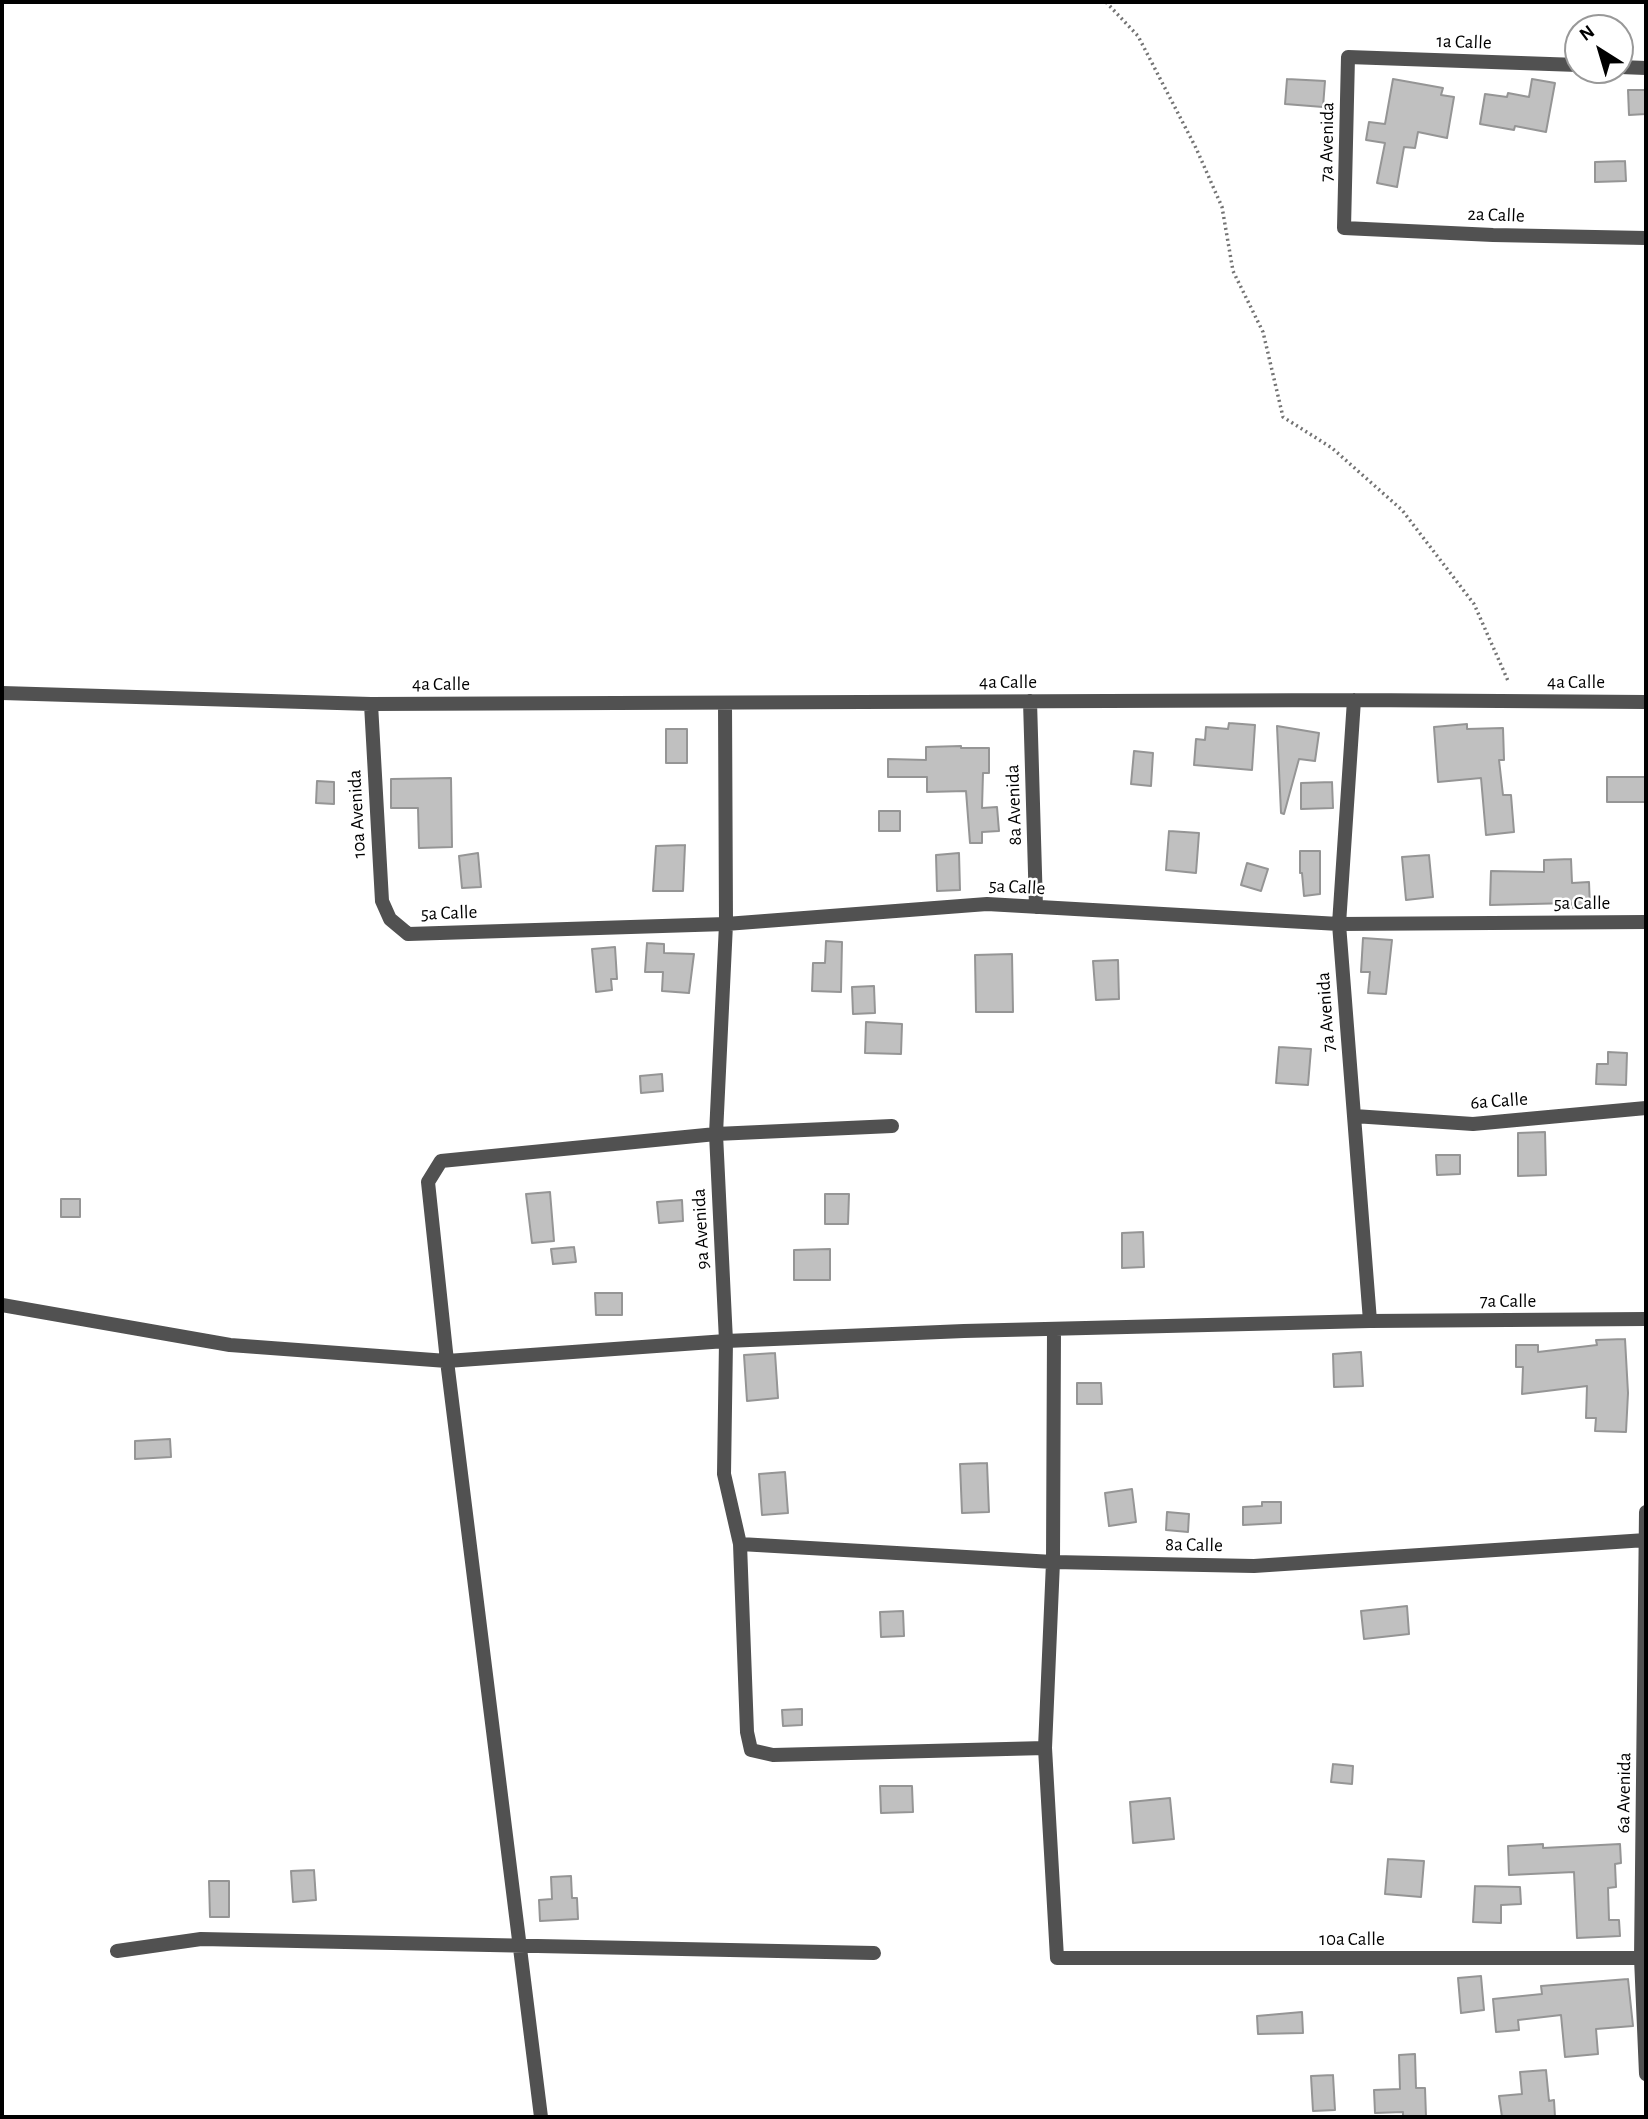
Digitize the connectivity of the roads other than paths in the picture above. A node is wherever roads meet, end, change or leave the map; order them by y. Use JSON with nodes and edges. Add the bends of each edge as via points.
{"nodes":[{"id":1,"x":1348,"y":57,"type":"joint"},
{"id":2,"x":1564,"y":65,"type":"edge"},
{"id":3,"x":1344,"y":228,"type":"joint"},
{"id":4,"x":1646,"y":238,"type":"edge"},
{"id":5,"x":2,"y":693,"type":"edge"},
{"id":6,"x":1354,"y":700,"type":"junction"},
{"id":7,"x":1030,"y":701,"type":"junction"},
{"id":8,"x":1646,"y":702,"type":"edge"},
{"id":9,"x":725,"y":703,"type":"junction"},
{"id":10,"x":371,"y":704,"type":"junction"},
{"id":11,"x":1036,"y":907,"type":"junction"},
{"id":12,"x":390,"y":919,"type":"joint"},
{"id":13,"x":1646,"y":922,"type":"edge"},
{"id":14,"x":726,"y":924,"type":"junction"},
{"id":15,"x":1339,"y":925,"type":"junction"},
{"id":16,"x":1646,"y":1108,"type":"edge"},
{"id":17,"x":1354,"y":1116,"type":"junction"},
{"id":18,"x":892,"y":1126,"type":"dead end"},
{"id":19,"x":716,"y":1134,"type":"junction"},
{"id":20,"x":2,"y":1306,"type":"edge"},
{"id":21,"x":1646,"y":1319,"type":"edge"},
{"id":22,"x":1370,"y":1321,"type":"junction"},
{"id":23,"x":1054,"y":1329,"type":"junction"},
{"id":24,"x":726,"y":1341,"type":"junction"},
{"id":25,"x":447,"y":1362,"type":"junction"},
{"id":26,"x":1646,"y":1512,"type":"edge"},
{"id":27,"x":1645,"y":1539,"type":"edge"},
{"id":28,"x":740,"y":1544,"type":"junction"},
{"id":29,"x":1053,"y":1562,"type":"junction"},
{"id":30,"x":1645,"y":1742,"type":"edge"},
{"id":31,"x":1045,"y":1748,"type":"junction"},
{"id":32,"x":521,"y":1945,"type":"junction"},
{"id":33,"x":117,"y":1951,"type":"dead end"},
{"id":34,"x":874,"y":1953,"type":"dead end"},
{"id":35,"x":1644,"y":1958,"type":"edge"},
{"id":36,"x":1646,"y":2074,"type":"edge"},
{"id":37,"x":541,"y":2117,"type":"edge"}],
"edges":[{"from":1,"to":2,"type":"street","name":"1a Calle"},
{"from":1,"to":3,"type":"street","name":"7a Avenida"},
{"from":3,"to":4,"type":"street","name":"2a Calle"},
{"from":5,"to":10,"type":"street","name":"4a Calle"},
{"from":6,"to":7,"type":"street","name":"4a Calle"},
{"from":6,"to":8,"type":"street","name":"4a Calle"},
{"from":6,"to":15,"type":"street","name":"7a Avenida"},
{"from":7,"to":9,"type":"street","name":"4a Calle"},
{"from":7,"to":11,"type":"street","name":"8a Avenida"},
{"from":9,"to":10,"type":"street","name":"4a Calle"},
{"from":9,"to":14,"type":"street","name":"9a Avenida"},
{"from":10,"to":12,"type":"street","name":"10a Avenida","via":[[382,901]]},
{"from":11,"to":14,"type":"street","name":"5a Calle","via":[[987,904]]},
{"from":11,"to":15,"type":"street","name":"5a Calle"},
{"from":12,"to":14,"type":"street","name":"5a Calle","via":[[408,934]]},
{"from":13,"to":15,"type":"street","name":"5a Calle"},
{"from":14,"to":19,"type":"street","name":"9a Avenida"},
{"from":15,"to":17,"type":"street","name":"7a Avenida"},
{"from":16,"to":17,"type":"street","name":"6a Calle","via":[[1473,1124]]},
{"from":17,"to":22,"type":"street","name":"7a Avenida"},
{"from":18,"to":19,"type":"street"},
{"from":19,"to":24,"type":"street","name":"9a Avenida"},
{"from":19,"to":25,"type":"street","via":[[441,1161],[428,1182]]},
{"from":20,"to":25,"type":"street","name":"7a Calle","via":[[230,1345]]},
{"from":21,"to":22,"type":"street","name":"7a Calle"},
{"from":22,"to":23,"type":"street","name":"7a Calle"},
{"from":23,"to":24,"type":"street","name":"7a Calle"},
{"from":23,"to":29,"type":"street"},
{"from":24,"to":25,"type":"street","name":"7a Calle"},
{"from":24,"to":28,"type":"street","name":"9a Avenida","via":[[724,1474]]},
{"from":25,"to":32,"type":"street"},
{"from":26,"to":27,"type":"street","name":"6a Avenida"},
{"from":27,"to":29,"type":"street","name":"8a Calle","via":[[1254,1566]]},
{"from":27,"to":30,"type":"street","name":"6a Avenida"},
{"from":28,"to":29,"type":"street","name":"8a Calle"},
{"from":28,"to":31,"type":"street","name":"9a Avenida","via":[[751,1750],[773,1755]]},
{"from":29,"to":31,"type":"street"},
{"from":30,"to":35,"type":"street","name":"6a Avenida"},
{"from":31,"to":35,"type":"street","name":"10a Calle","via":[[1058,1958]]},
{"from":32,"to":33,"type":"street","via":[[201,1940]]},
{"from":32,"to":34,"type":"street"},
{"from":32,"to":37,"type":"street"},
{"from":35,"to":36,"type":"street","name":"6a Avenida"}]}
